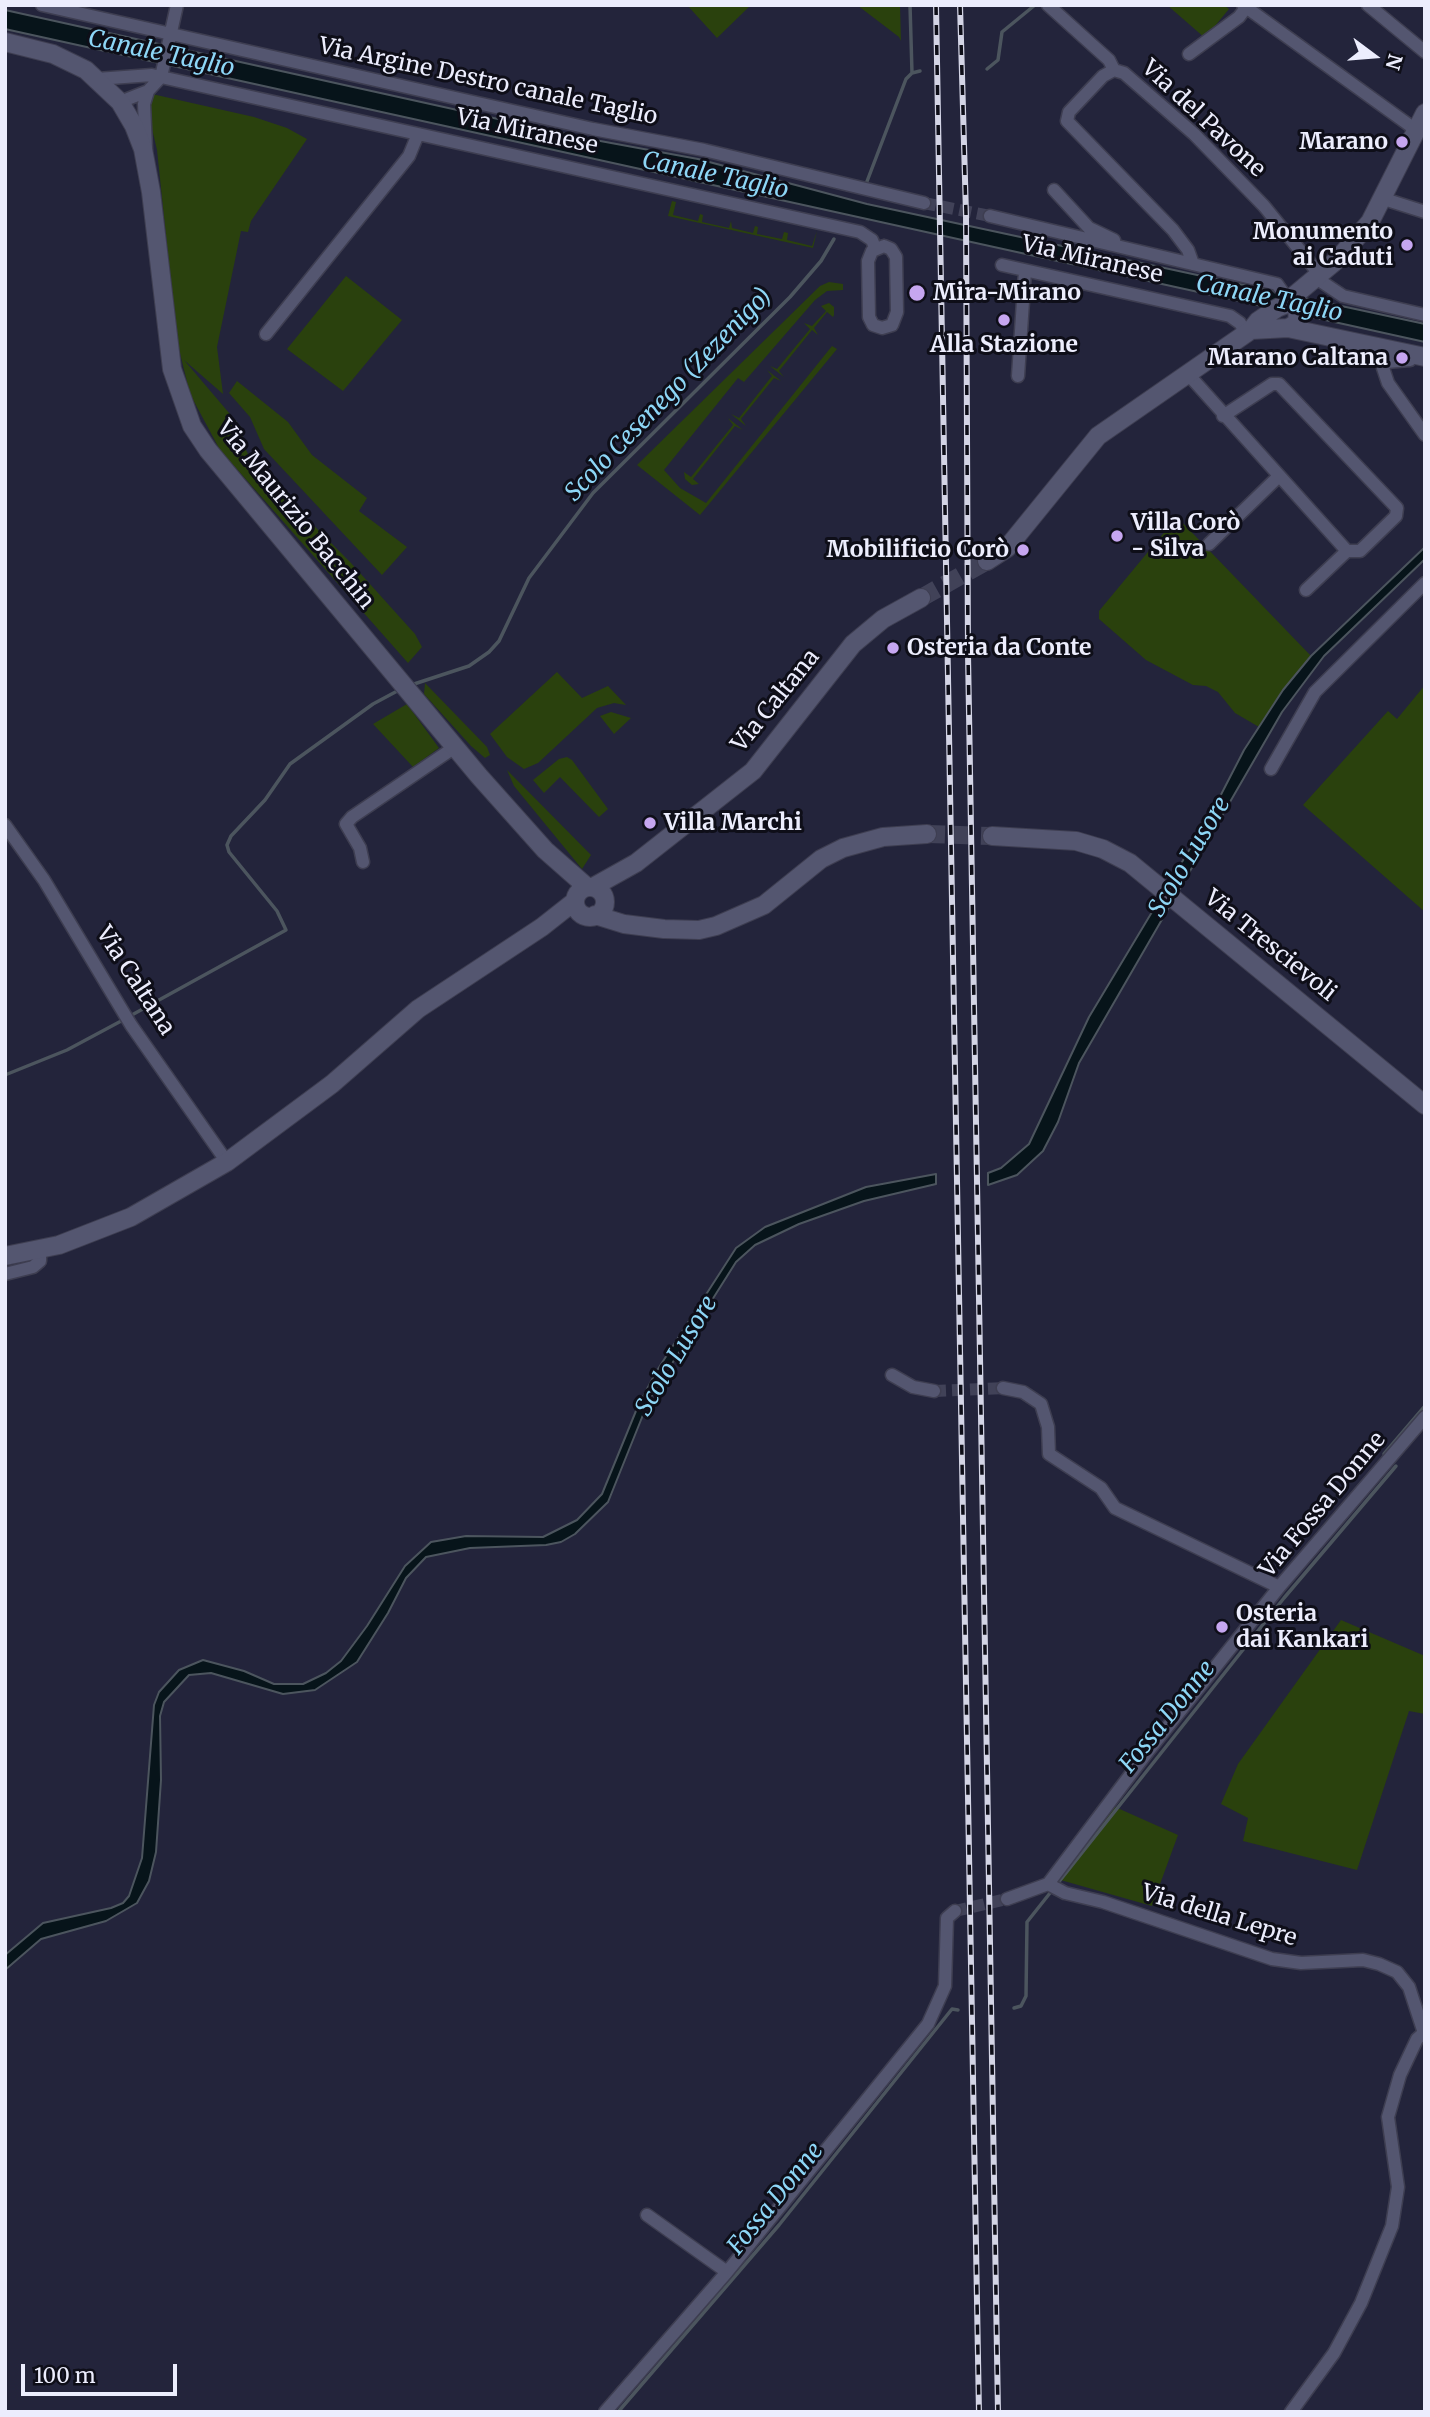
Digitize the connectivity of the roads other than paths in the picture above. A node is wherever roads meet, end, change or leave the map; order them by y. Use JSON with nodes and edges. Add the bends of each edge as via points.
{"nodes":[{"id":1,"x":42,"y":5,"type":"edge"},
{"id":2,"x":177,"y":5,"type":"edge"},
{"id":3,"x":1048,"y":5,"type":"edge"},
{"id":4,"x":1368,"y":5,"type":"edge"},
{"id":5,"x":1245,"y":6,"type":"edge"},
{"id":6,"x":169,"y":38,"type":"junction"},
{"id":7,"x":5,"y":42,"type":"edge"},
{"id":8,"x":1425,"y":52,"type":"edge"},
{"id":9,"x":1189,"y":54,"type":"dead end"},
{"id":10,"x":1114,"y":70,"type":"junction"},
{"id":11,"x":162,"y":73,"type":"junction"},
{"id":12,"x":135,"y":76,"type":"junction"},
{"id":13,"x":97,"y":79,"type":"junction"},
{"id":14,"x":148,"y":91,"type":"junction"},
{"id":15,"x":120,"y":102,"type":"junction"},
{"id":16,"x":1425,"y":113,"type":"edge"},
{"id":17,"x":1416,"y":130,"type":"junction"},
{"id":18,"x":418,"y":134,"type":"junction"},
{"id":19,"x":146,"y":163,"type":"junction"},
{"id":20,"x":1054,"y":190,"type":"dead end"},
{"id":21,"x":1384,"y":199,"type":"junction"},
{"id":22,"x":924,"y":203,"type":"tunnel mouth"},
{"id":23,"x":1425,"y":212,"type":"edge"},
{"id":24,"x":990,"y":216,"type":"tunnel mouth"},
{"id":25,"x":1121,"y":247,"type":"junction"},
{"id":26,"x":875,"y":248,"type":"junction"},
{"id":27,"x":1193,"y":264,"type":"junction"},
{"id":28,"x":1002,"y":265,"type":"dead end"},
{"id":29,"x":1025,"y":271,"type":"junction"},
{"id":30,"x":1313,"y":281,"type":"junction"},
{"id":31,"x":1425,"y":315,"type":"edge"},
{"id":32,"x":1290,"y":316,"type":"junction"},
{"id":33,"x":1248,"y":332,"type":"junction"},
{"id":34,"x":266,"y":334,"type":"dead end"},
{"id":35,"x":1420,"y":356,"type":"edge"},
{"id":36,"x":1187,"y":373,"type":"junction"},
{"id":37,"x":1018,"y":376,"type":"dead end"},
{"id":38,"x":1223,"y":416,"type":"junction"},
{"id":39,"x":1425,"y":435,"type":"edge"},
{"id":40,"x":1278,"y":477,"type":"junction"},
{"id":41,"x":1209,"y":544,"type":"dead end"},
{"id":42,"x":1347,"y":551,"type":"junction"},
{"id":43,"x":988,"y":561,"type":"tunnel mouth"},
{"id":44,"x":1425,"y":583,"type":"edge"},
{"id":45,"x":1306,"y":590,"type":"dead end"},
{"id":46,"x":921,"y":598,"type":"tunnel mouth"},
{"id":47,"x":455,"y":747,"type":"junction"},
{"id":48,"x":1271,"y":769,"type":"dead end"},
{"id":49,"x":5,"y":825,"type":"edge"},
{"id":50,"x":927,"y":834,"type":"tunnel mouth"},
{"id":51,"x":992,"y":836,"type":"tunnel mouth"},
{"id":52,"x":363,"y":862,"type":"dead end"},
{"id":53,"x":590,"y":901,"type":"junction"},
{"id":54,"x":1425,"y":1105,"type":"edge"},
{"id":55,"x":227,"y":1162,"type":"junction"},
{"id":56,"x":40,"y":1250,"type":"junction"},
{"id":57,"x":5,"y":1256,"type":"edge"},
{"id":58,"x":5,"y":1274,"type":"edge"},
{"id":59,"x":892,"y":1376,"type":"dead end"},
{"id":60,"x":1003,"y":1388,"type":"tunnel mouth"},
{"id":61,"x":934,"y":1391,"type":"tunnel mouth"},
{"id":62,"x":1425,"y":1417,"type":"edge"},
{"id":63,"x":1279,"y":1587,"type":"junction"},
{"id":64,"x":1050,"y":1885,"type":"junction"},
{"id":65,"x":1007,"y":1899,"type":"tunnel mouth"},
{"id":66,"x":955,"y":1911,"type":"dead end"},
{"id":67,"x":1424,"y":2033,"type":"edge"},
{"id":68,"x":647,"y":2215,"type":"dead end"},
{"id":69,"x":727,"y":2272,"type":"junction"},
{"id":70,"x":605,"y":2412,"type":"edge"},
{"id":71,"x":1291,"y":2412,"type":"edge"}],
"edges":[{"from":1,"to":6,"type":"street","name":"Via Argine Destro canale Taglio"},
{"from":2,"to":6,"type":"street"},
{"from":3,"to":10,"type":"street","name":"Via del Pavone"},
{"from":4,"to":8,"type":"street"},
{"from":5,"to":9,"type":"street","via":[[1230,25]]},
{"from":5,"to":17,"type":"street"},
{"from":6,"to":11,"type":"street"},
{"from":6,"to":22,"type":"street","name":"Via Argine Destro canale Taglio","via":[[704,150]]},
{"from":7,"to":13,"type":"main road","via":[[53,54]]},
{"from":10,"to":27,"type":"street","via":[[1069,112],[1067,121],[1173,230]]},
{"from":10,"to":30,"type":"street","name":"Via del Pavone","via":[[1124,73],[1195,134],[1264,206]]},
{"from":11,"to":12,"type":"street","name":"Via Miranese"},
{"from":11,"to":14,"type":"street"},
{"from":11,"to":18,"type":"street","name":"Via Miranese"},
{"from":12,"to":13,"type":"street","name":"Via Miranese"},
{"from":12,"to":15,"type":"street"},
{"from":13,"to":15,"type":"main road","name":"Via Maurizio Bacchin"},
{"from":14,"to":15,"type":"street"},
{"from":14,"to":19,"type":"street","via":[[144,104]]},
{"from":15,"to":19,"type":"main road","name":"Via Maurizio Bacchin","via":[[139,135]]},
{"from":16,"to":17,"type":"main road"},
{"from":17,"to":21,"type":"main road"},
{"from":18,"to":26,"type":"street","name":"Via Miranese","via":[[860,232]]},
{"from":18,"to":34,"type":"street","via":[[409,156]]},
{"from":19,"to":47,"type":"main road","name":"Via Maurizio Bacchin","via":[[166,338],[192,426],[228,477]]},
{"from":20,"to":25,"type":"street","via":[[1090,228]]},
{"from":21,"to":23,"type":"street"},
{"from":21,"to":30,"type":"main road","via":[[1358,237]]},
{"from":24,"to":25,"type":"street"},
{"from":25,"to":27,"type":"street"},
{"from":26,"to":26,"type":"street","name":"Via Miranese","via":[[868,261],[868,312],[870,321],[882,328],[897,317],[897,262],[891,249]]},
{"from":27,"to":32,"type":"street","via":[[1277,284]]},
{"from":28,"to":29,"type":"street","name":"Via Miranese"},
{"from":29,"to":33,"type":"street","name":"Via Miranese","via":[[1230,316]]},
{"from":29,"to":37,"type":"street"},
{"from":30,"to":31,"type":"street","name":"Via del Pavone","via":[[1343,296]]},
{"from":30,"to":32,"type":"main road"},
{"from":32,"to":33,"type":"main road"},
{"from":32,"to":35,"type":"main road"},
{"from":33,"to":36,"type":"main road"},
{"from":35,"to":39,"type":"street","via":[[1386,362],[1383,368],[1388,383]]},
{"from":36,"to":38,"type":"street"},
{"from":36,"to":43,"type":"main road","via":[[1098,436],[1007,548]]},
{"from":38,"to":40,"type":"street"},
{"from":38,"to":42,"type":"street","via":[[1279,384],[1397,508],[1396,516],[1360,551]]},
{"from":40,"to":41,"type":"street"},
{"from":40,"to":42,"type":"street"},
{"from":42,"to":45,"type":"street"},
{"from":44,"to":48,"type":"street","via":[[1315,692]]},
{"from":46,"to":53,"type":"main road","name":"Via Caltana","via":[[869,628],[753,771]]},
{"from":47,"to":52,"type":"street","via":[[346,824]]},
{"from":47,"to":53,"type":"main road","name":"Via Maurizio Bacchin"},
{"from":49,"to":55,"type":"street","name":"Via Caltana","via":[[44,880],[131,1025]]},
{"from":50,"to":53,"type":"main road","name":"Via Maurizio Bacchin","via":[[883,837],[842,848],[821,859],[764,905],[716,926],[682,930],[640,925]]},
{"from":51,"to":54,"type":"main road","name":"Via Trescievoli","via":[[1076,841],[1121,858]]},
{"from":53,"to":55,"type":"main road","name":"Via Caltana","via":[[418,1009],[332,1084]]},
{"from":55,"to":56,"type":"main road","name":"Via Caltana","via":[[131,1217]]},
{"from":56,"to":57,"type":"main road","name":"Via Caltana"},
{"from":56,"to":58,"type":"street","name":"Via Caltana","via":[[40,1261],[33,1267]]},
{"from":59,"to":61,"type":"street"},
{"from":60,"to":63,"type":"street","via":[[1023,1392],[1041,1404],[1049,1454],[1101,1488],[1115,1508]]},
{"from":62,"to":63,"type":"street","name":"Via Fossa Donne"},
{"from":63,"to":64,"type":"street","name":"Via Fossa Donne","via":[[1149,1750]]},
{"from":64,"to":65,"type":"street"},
{"from":64,"to":67,"type":"street","name":"Via della Lepre","via":[[1272,1959],[1301,1963],[1363,1960],[1379,1965],[1396,1972],[1409,1987]]},
{"from":66,"to":69,"type":"street","via":[[947,1918],[945,1986],[928,2024]]},
{"from":67,"to":71,"type":"street","via":[[1400,2075],[1388,2117],[1398,2187],[1392,2226],[1361,2303],[1334,2353]]},
{"from":68,"to":69,"type":"street"},
{"from":69,"to":70,"type":"street"}]}
